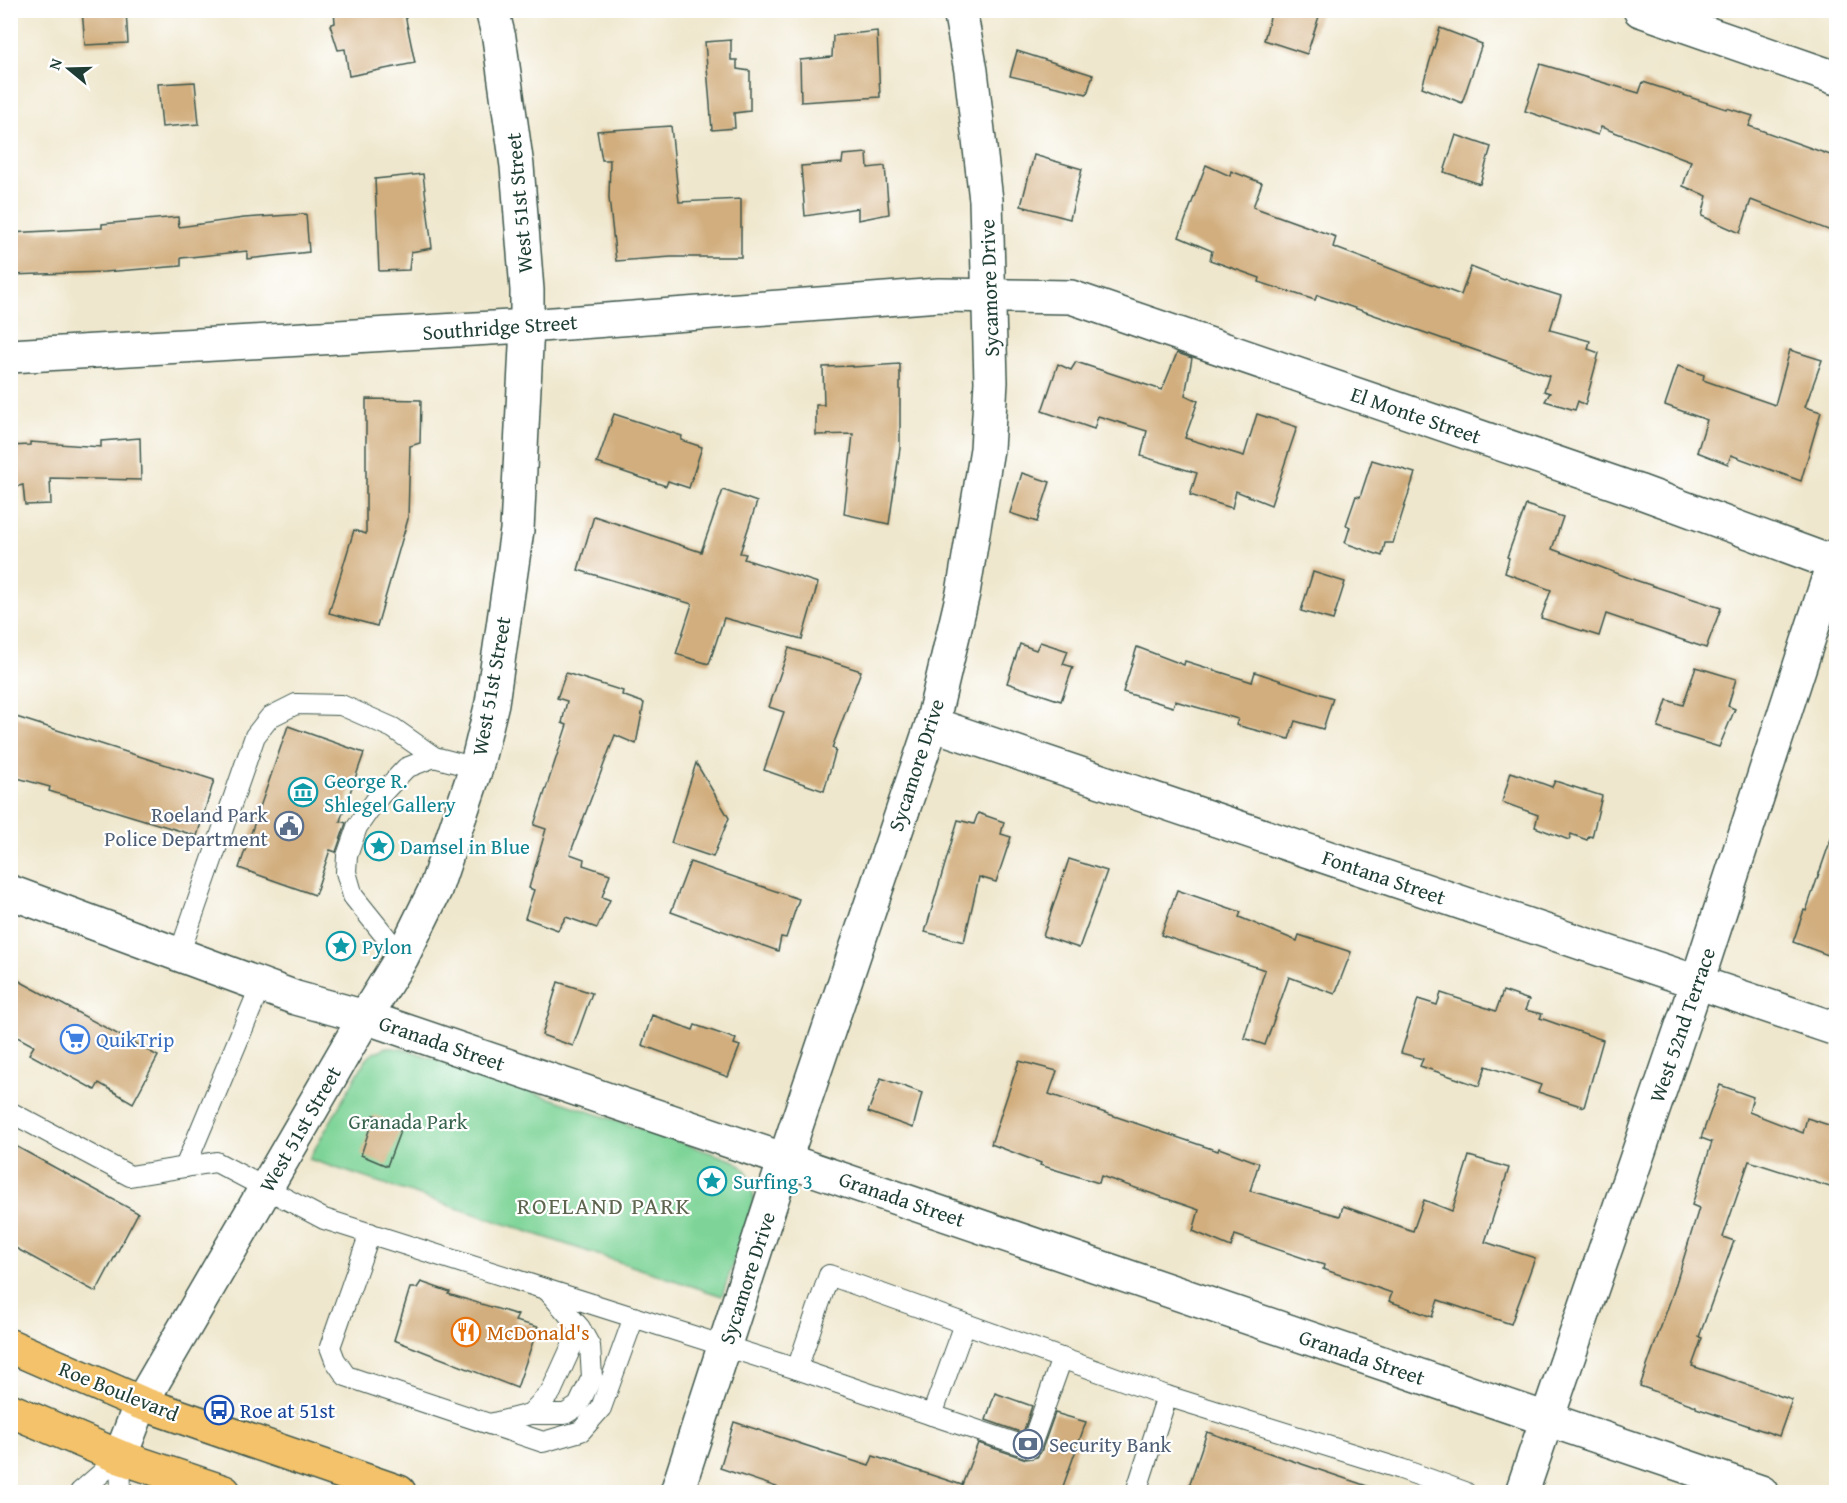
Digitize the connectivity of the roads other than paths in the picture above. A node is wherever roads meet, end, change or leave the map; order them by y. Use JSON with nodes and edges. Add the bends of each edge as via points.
{"nodes":[{"id":1,"x":492,"y":10,"type":"edge"},
{"id":2,"x":960,"y":10,"type":"edge"},
{"id":3,"x":1640,"y":10,"type":"edge"},
{"id":4,"x":1836,"y":78,"type":"edge"},
{"id":5,"x":990,"y":295,"type":"junction"},
{"id":6,"x":527,"y":326,"type":"junction"},
{"id":7,"x":10,"y":356,"type":"edge"},
{"id":8,"x":1836,"y":560,"type":"edge"},
{"id":9,"x":932,"y":724,"type":"junction"},
{"id":10,"x":434,"y":757,"type":"junction"},
{"id":11,"x":476,"y":768,"type":"junction"},
{"id":12,"x":10,"y":892,"type":"edge"},
{"id":13,"x":179,"y":955,"type":"junction"},
{"id":14,"x":402,"y":957,"type":"junction"},
{"id":15,"x":1697,"y":982,"type":"junction"},
{"id":16,"x":261,"y":986,"type":"junction"},
{"id":17,"x":365,"y":1017,"type":"junction"},
{"id":18,"x":1836,"y":1029,"type":"edge"},
{"id":19,"x":10,"y":1112,"type":"edge"},
{"id":20,"x":785,"y":1159,"type":"junction"},
{"id":21,"x":185,"y":1167,"type":"junction"},
{"id":22,"x":265,"y":1189,"type":"junction"},
{"id":23,"x":370,"y":1233,"type":"junction"},
{"id":24,"x":548,"y":1291,"type":"junction"},
{"id":25,"x":634,"y":1317,"type":"junction"},
{"id":26,"x":965,"y":1324,"type":"junction"},
{"id":27,"x":580,"y":1328,"type":"junction"},
{"id":28,"x":10,"y":1346,"type":"edge"},
{"id":29,"x":724,"y":1347,"type":"junction"},
{"id":30,"x":1062,"y":1358,"type":"junction"},
{"id":31,"x":797,"y":1369,"type":"junction"},
{"id":32,"x":1167,"y":1396,"type":"junction"},
{"id":33,"x":141,"y":1403,"type":"junction"},
{"id":34,"x":10,"y":1410,"type":"edge"},
{"id":35,"x":530,"y":1414,"type":"junction"},
{"id":36,"x":932,"y":1415,"type":"junction"},
{"id":37,"x":1547,"y":1420,"type":"junction"},
{"id":38,"x":490,"y":1424,"type":"junction"},
{"id":39,"x":120,"y":1457,"type":"junction"},
{"id":40,"x":80,"y":1492,"type":"edge"},
{"id":41,"x":121,"y":1492,"type":"edge"},
{"id":42,"x":225,"y":1492,"type":"edge"},
{"id":43,"x":399,"y":1492,"type":"edge"},
{"id":44,"x":677,"y":1492,"type":"edge"},
{"id":45,"x":1136,"y":1492,"type":"edge"},
{"id":46,"x":1465,"y":1492,"type":"edge"},
{"id":47,"x":1522,"y":1492,"type":"edge"},
{"id":48,"x":1761,"y":1492,"type":"edge"}],
"edges":[{"from":1,"to":6,"type":"street","name":"West 51st Street","via":[[517,166]]},
{"from":2,"to":5,"type":"street","name":"Sycamore Drive","via":[[986,200]]},
{"from":3,"to":4,"type":"street"},
{"from":5,"to":6,"type":"street","name":"Southridge Street","via":[[939,295]]},
{"from":5,"to":8,"type":"street","name":"El Monte Street","via":[[1071,297]]},
{"from":5,"to":9,"type":"street","name":"Sycamore Drive","via":[[992,382],[987,449],[963,593]]},
{"from":6,"to":7,"type":"street","name":"Southridge Street"},
{"from":6,"to":11,"type":"street","name":"West 51st Street","via":[[517,530],[492,703]]},
{"from":8,"to":15,"type":"street","name":"West 52nd Terrace"},
{"from":9,"to":15,"type":"street","name":"Fontana Street"},
{"from":9,"to":20,"type":"street","name":"Sycamore Drive"},
{"from":10,"to":11,"type":"lane"},
{"from":10,"to":13,"type":"lane","via":[[393,728],[341,705],[296,704],[270,717],[255,736]]},
{"from":10,"to":14,"type":"lane","via":[[406,768],[376,800],[357,827],[347,856],[346,872],[353,896]]},
{"from":11,"to":14,"type":"street","name":"West 51st Street","via":[[435,890]]},
{"from":12,"to":13,"type":"street","name":"Granada Street"},
{"from":13,"to":16,"type":"street","name":"Granada Street"},
{"from":14,"to":17,"type":"street","name":"West 51st Street"},
{"from":15,"to":18,"type":"street","name":"Fontana Street"},
{"from":15,"to":37,"type":"street","name":"West 52nd Terrace"},
{"from":16,"to":17,"type":"street","name":"Granada Street"},
{"from":16,"to":21,"type":"lane"},
{"from":17,"to":20,"type":"street","name":"Granada Street"},
{"from":17,"to":22,"type":"street","name":"West 51st Street"},
{"from":19,"to":21,"type":"lane","via":[[130,1176]]},
{"from":20,"to":29,"type":"street","name":"Sycamore Drive"},
{"from":20,"to":37,"type":"street","name":"Granada Street"},
{"from":21,"to":22,"type":"lane","via":[[216,1162]]},
{"from":22,"to":23,"type":"lane","via":[[324,1219]]},
{"from":22,"to":33,"type":"street","name":"West 51st Street"},
{"from":23,"to":24,"type":"lane"},
{"from":23,"to":38,"type":"lane","via":[[330,1347],[335,1360],[346,1376]]},
{"from":24,"to":25,"type":"lane"},
{"from":24,"to":27,"type":"lane"},
{"from":25,"to":29,"type":"lane"},
{"from":25,"to":38,"type":"lane","via":[[601,1408],[581,1431],[543,1442]]},
{"from":26,"to":30,"type":"lane"},
{"from":26,"to":31,"type":"lane","via":[[829,1275]]},
{"from":26,"to":36,"type":"lane"},
{"from":27,"to":35,"type":"lane","via":[[551,1392]]},
{"from":27,"to":35,"type":"lane","via":[[590,1346],[592,1377],[578,1406],[565,1414]]},
{"from":28,"to":33,"type":"main road","name":"Roe Boulevard"},
{"from":29,"to":31,"type":"lane"},
{"from":29,"to":44,"type":"street","name":"Sycamore Drive"},
{"from":30,"to":32,"type":"lane"},
{"from":30,"to":36,"type":"lane","via":[[1030,1448]]},
{"from":31,"to":36,"type":"lane"},
{"from":32,"to":45,"type":"lane"},
{"from":32,"to":46,"type":"lane"},
{"from":33,"to":39,"type":"street","name":"West 51st Street"},
{"from":33,"to":43,"type":"main road","name":"Roe Boulevard"},
{"from":34,"to":39,"type":"main road"},
{"from":35,"to":38,"type":"lane"},
{"from":37,"to":47,"type":"street","name":"West 52nd Terrace"},
{"from":37,"to":48,"type":"street","name":"Granada Street"},
{"from":39,"to":40,"type":"lane"},
{"from":39,"to":41,"type":"lane"},
{"from":39,"to":42,"type":"main road"}]}
